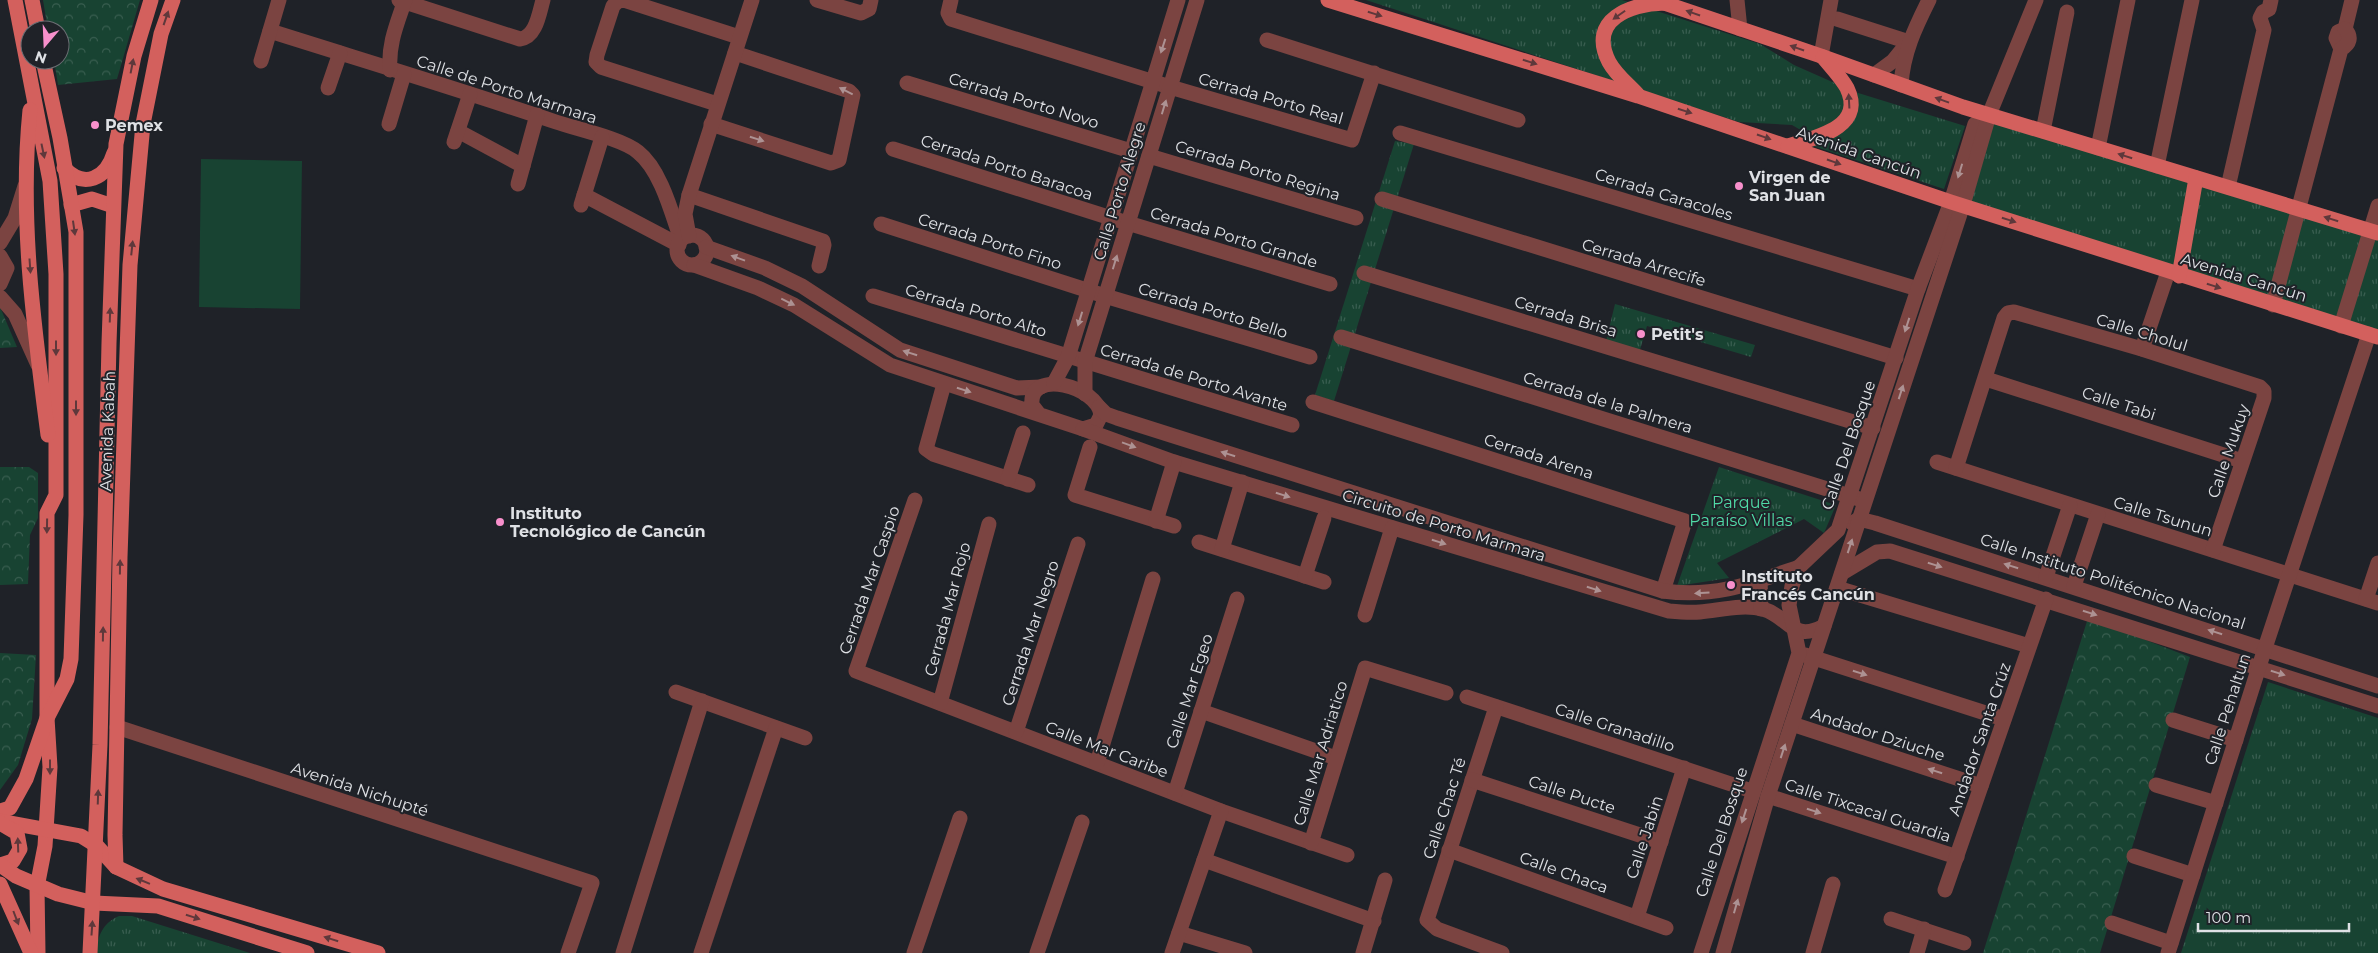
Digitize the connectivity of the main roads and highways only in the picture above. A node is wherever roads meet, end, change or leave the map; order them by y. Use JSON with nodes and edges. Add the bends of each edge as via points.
{"nodes":[{"id":1,"x":15,"y":0,"type":"edge"},
{"id":2,"x":25,"y":0,"type":"edge"},
{"id":3,"x":32,"y":0,"type":"edge"},
{"id":4,"x":151,"y":0,"type":"edge"},
{"id":5,"x":173,"y":0,"type":"edge"},
{"id":6,"x":1328,"y":0,"type":"edge"},
{"id":7,"x":1662,"y":1,"type":"edge"},
{"id":8,"x":23,"y":20,"type":"edge"},
{"id":9,"x":36,"y":20,"type":"edge"},
{"id":10,"x":20,"y":26,"type":"edge"},
{"id":11,"x":1822,"y":56,"type":"junction"},
{"id":12,"x":155,"y":64,"type":"junction"},
{"id":13,"x":28,"y":70,"type":"edge"},
{"id":14,"x":45,"y":70,"type":"edge"},
{"id":15,"x":32,"y":96,"type":"junction"},
{"id":16,"x":1638,"y":96,"type":"junction"},
{"id":17,"x":125,"y":100,"type":"junction"},
{"id":18,"x":116,"y":144,"type":"junction"},
{"id":19,"x":1788,"y":146,"type":"junction"},
{"id":20,"x":64,"y":168,"type":"junction"},
{"id":21,"x":2196,"y":178,"type":"junction"},
{"id":22,"x":71,"y":205,"type":"junction"},
{"id":23,"x":113,"y":206,"type":"junction"},
{"id":24,"x":2375,"y":232,"type":"edge"},
{"id":25,"x":2174,"y":274,"type":"junction"},
{"id":26,"x":2374,"y":336,"type":"edge"},
{"id":27,"x":109,"y":343,"type":"junction"},
{"id":28,"x":126,"y":384,"type":"junction"},
{"id":29,"x":56,"y":495,"type":"junction"},
{"id":30,"x":118,"y":704,"type":"junction"},
{"id":31,"x":47,"y":718,"type":"junction"},
{"id":32,"x":100,"y":745,"type":"junction"},
{"id":33,"x":0,"y":811,"type":"edge"},
{"id":34,"x":0,"y":822,"type":"edge"},
{"id":35,"x":47,"y":829,"type":"junction"},
{"id":36,"x":97,"y":846,"type":"junction"},
{"id":37,"x":0,"y":865,"type":"edge"},
{"id":38,"x":116,"y":867,"type":"junction"},
{"id":39,"x":0,"y":884,"type":"edge"},
{"id":40,"x":37,"y":887,"type":"junction"},
{"id":41,"x":163,"y":889,"type":"junction"},
{"id":42,"x":94,"y":902,"type":"junction"},
{"id":43,"x":158,"y":906,"type":"junction"},
{"id":44,"x":31,"y":953,"type":"edge"},
{"id":45,"x":38,"y":953,"type":"edge"},
{"id":46,"x":90,"y":953,"type":"edge"},
{"id":47,"x":307,"y":953,"type":"edge"},
{"id":48,"x":378,"y":953,"type":"edge"}],
"edges":[{"from":1,"to":10,"type":"main road"},
{"from":2,"to":8,"type":"main road"},
{"from":3,"to":9,"type":"main road"},
{"from":17,"to":4,"type":"main road","name":"Avenida Kabah","one_way":true},
{"from":12,"to":5,"type":"main road","name":"Avenida Kabah","one_way":true},
{"from":6,"to":16,"type":"main road","name":"Avenida Cancún","one_way":true},
{"from":11,"to":7,"type":"main road","one_way":true},
{"from":7,"to":16,"type":"main road","one_way":true,"via":[[1630,8],[1615,17],[1606,32],[1604,48],[1608,59]]},
{"from":19,"to":11,"type":"main road","one_way":true,"via":[[1823,136],[1840,126],[1848,113],[1850,100],[1847,88]]},
{"from":21,"to":11,"type":"main road","one_way":true,"via":[[1989,115]]},
{"from":12,"to":17,"type":"main road"},
{"from":28,"to":12,"type":"main road","name":"Avenida Kabah","one_way":true,"via":[[130,265],[143,124]]},
{"from":13,"to":15,"type":"main road"},
{"from":14,"to":20,"type":"main road","name":"Avenida Kabah"},
{"from":15,"to":29,"type":"main road","one_way":true,"via":[[25,186],[38,366]]},
{"from":15,"to":29,"type":"main road","one_way":true,"via":[[50,181],[56,274]]},
{"from":16,"to":19,"type":"main road","name":"Avenida Cancún","one_way":true},
{"from":17,"to":18,"type":"main road","name":"Avenida Kabah"},
{"from":18,"to":20,"type":"main road","via":[[110,166],[96,178],[82,180]]},
{"from":18,"to":23,"type":"main road","name":"Avenida Kabah"},
{"from":19,"to":25,"type":"main road","name":"Avenida Cancún","one_way":true},
{"from":20,"to":22,"type":"main road","name":"Avenida Kabah"},
{"from":24,"to":21,"type":"main road","one_way":true},
{"from":21,"to":25,"type":"main road"},
{"from":22,"to":23,"type":"main road","via":[[92,199]]},
{"from":22,"to":31,"type":"main road","name":"Avenida Kabah","one_way":true,"via":[[76,232],[76,508],[71,659],[67,679]]},
{"from":27,"to":23,"type":"main road","name":"Avenida Kabah","one_way":true},
{"from":25,"to":26,"type":"main road","name":"Avenida Cancún","one_way":true},
{"from":27,"to":28,"type":"main road"},
{"from":32,"to":27,"type":"main road","name":"Avenida Kabah","one_way":true},
{"from":30,"to":28,"type":"main road","name":"Avenida Kabah","one_way":true},
{"from":29,"to":31,"type":"main road","one_way":true,"via":[[47,513]]},
{"from":30,"to":32,"type":"main road"},
{"from":30,"to":38,"type":"main road","name":"Avenida Kabah"},
{"from":31,"to":33,"type":"main road","via":[[26,778],[10,808]]},
{"from":31,"to":35,"type":"main road","one_way":true,"via":[[50,766]]},
{"from":36,"to":32,"type":"main road","name":"Avenida Kabah","one_way":true},
{"from":34,"to":35,"type":"main road"},
{"from":37,"to":34,"type":"main road","one_way":true,"via":[[13,860],[20,849],[17,833]]},
{"from":35,"to":36,"type":"main road","via":[[81,836]]},
{"from":35,"to":40,"type":"main road"},
{"from":36,"to":38,"type":"main road"},
{"from":36,"to":42,"type":"main road","name":"Avenida Kabah"},
{"from":37,"to":40,"type":"main road"},
{"from":41,"to":38,"type":"main road","one_way":true},
{"from":39,"to":44,"type":"main road","one_way":true},
{"from":40,"to":42,"type":"main road"},
{"from":40,"to":45,"type":"main road"},
{"from":41,"to":43,"type":"main road"},
{"from":48,"to":41,"type":"main road","one_way":true},
{"from":42,"to":43,"type":"main road"},
{"from":46,"to":42,"type":"main road","one_way":true},
{"from":43,"to":47,"type":"main road","one_way":true}]}
